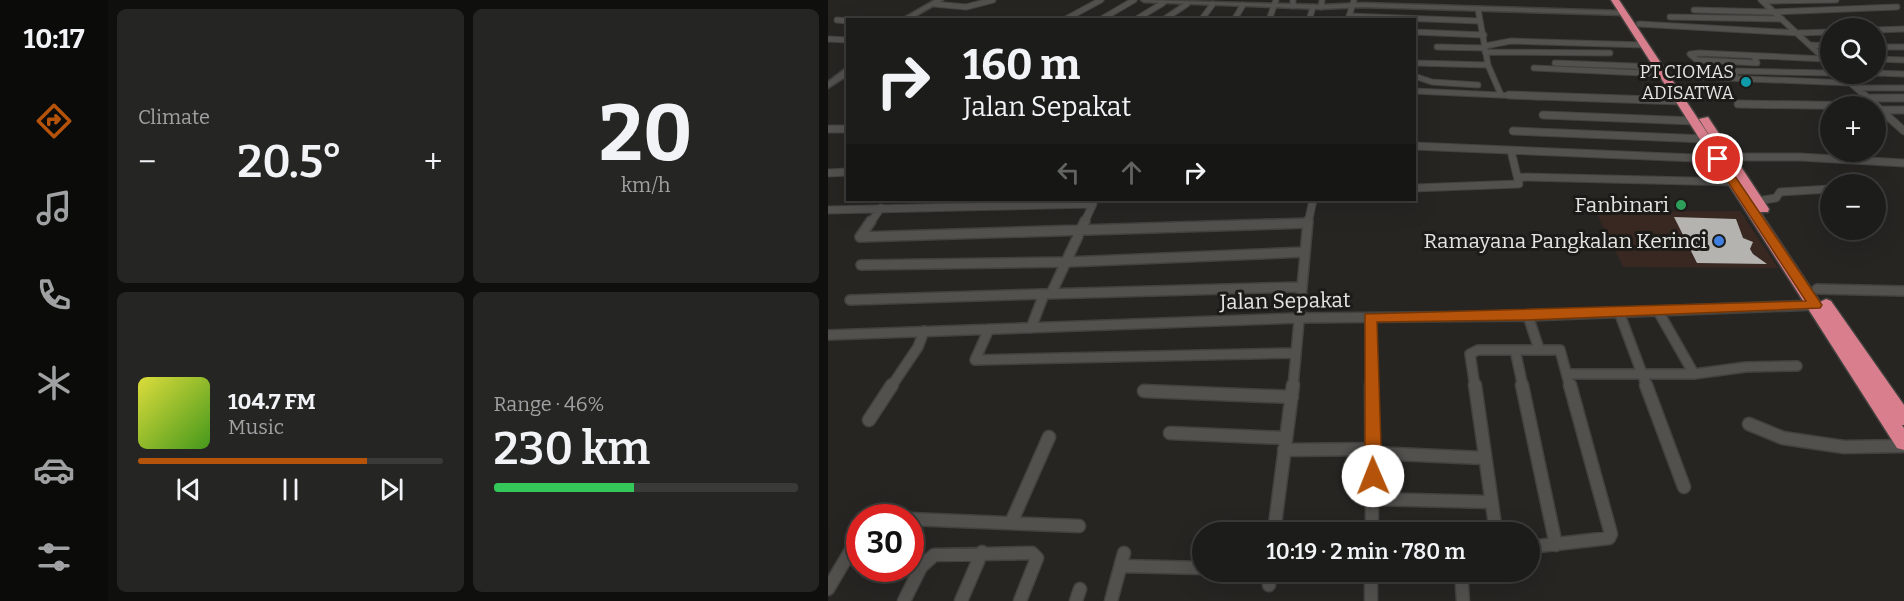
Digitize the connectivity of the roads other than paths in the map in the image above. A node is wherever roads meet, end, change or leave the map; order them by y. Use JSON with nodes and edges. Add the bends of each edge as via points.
{"nodes":[{"id":1,"x":993,"y":0,"type":"edge"},
{"id":2,"x":1101,"y":0,"type":"edge"},
{"id":3,"x":1134,"y":0,"type":"edge"},
{"id":4,"x":1144,"y":0,"type":"edge"},
{"id":5,"x":1354,"y":0,"type":"edge"},
{"id":6,"x":1615,"y":0,"type":"edge"},
{"id":7,"x":1836,"y":0,"type":"edge"},
{"id":8,"x":1159,"y":1,"type":"edge"},
{"id":9,"x":1762,"y":1,"type":"edge"},
{"id":10,"x":937,"y":2,"type":"edge"},
{"id":11,"x":1211,"y":3,"type":"edge"},
{"id":12,"x":1246,"y":3,"type":"edge"},
{"id":13,"x":1276,"y":3,"type":"edge"},
{"id":14,"x":1293,"y":3,"type":"edge"},
{"id":15,"x":1187,"y":4,"type":"junction"},
{"id":16,"x":1319,"y":5,"type":"edge"},
{"id":17,"x":1479,"y":7,"type":"junction"},
{"id":18,"x":1623,"y":7,"type":"edge"},
{"id":19,"x":1897,"y":7,"type":"dead end"},
{"id":20,"x":1352,"y":8,"type":"junction"},
{"id":21,"x":1694,"y":10,"type":"dead end"},
{"id":22,"x":1773,"y":12,"type":"junction"},
{"id":23,"x":1670,"y":17,"type":"dead end"},
{"id":24,"x":907,"y":18,"type":"edge"},
{"id":25,"x":1068,"y":18,"type":"edge"},
{"id":26,"x":1103,"y":18,"type":"edge"},
{"id":27,"x":1136,"y":18,"type":"edge"},
{"id":28,"x":1166,"y":18,"type":"edge"},
{"id":29,"x":1202,"y":18,"type":"edge"},
{"id":30,"x":1235,"y":18,"type":"edge"},
{"id":31,"x":1270,"y":18,"type":"edge"},
{"id":32,"x":1310,"y":18,"type":"edge"},
{"id":33,"x":1349,"y":18,"type":"edge"},
{"id":34,"x":1782,"y":19,"type":"junction"},
{"id":35,"x":837,"y":20,"type":"dead end"},
{"id":36,"x":1416,"y":20,"type":"edge"},
{"id":37,"x":846,"y":21,"type":"edge"},
{"id":38,"x":1480,"y":21,"type":"junction"},
{"id":39,"x":1740,"y":23,"type":"dead end"},
{"id":40,"x":1638,"y":27,"type":"junction"},
{"id":41,"x":1904,"y":29,"type":"edge"},
{"id":42,"x":1743,"y":30,"type":"junction"},
{"id":43,"x":1886,"y":30,"type":"edge"},
{"id":44,"x":1416,"y":32,"type":"edge"},
{"id":45,"x":1820,"y":32,"type":"edge"},
{"id":46,"x":1798,"y":33,"type":"junction"},
{"id":47,"x":1484,"y":35,"type":"junction"},
{"id":48,"x":828,"y":39,"type":"edge"},
{"id":49,"x":846,"y":40,"type":"edge"},
{"id":50,"x":1645,"y":45,"type":"junction"},
{"id":51,"x":1810,"y":45,"type":"junction"},
{"id":52,"x":1820,"y":46,"type":"edge"},
{"id":53,"x":1437,"y":47,"type":"dead end"},
{"id":54,"x":1886,"y":47,"type":"edge"},
{"id":55,"x":1904,"y":47,"type":"edge"},
{"id":56,"x":1485,"y":49,"type":"junction"},
{"id":57,"x":1610,"y":53,"type":"dead end"},
{"id":58,"x":1820,"y":54,"type":"edge"},
{"id":59,"x":1754,"y":56,"type":"junction"},
{"id":60,"x":1886,"y":59,"type":"edge"},
{"id":61,"x":1820,"y":60,"type":"edge"},
{"id":62,"x":1904,"y":60,"type":"edge"},
{"id":63,"x":1416,"y":63,"type":"edge"},
{"id":64,"x":1555,"y":63,"type":"dead end"},
{"id":65,"x":1488,"y":64,"type":"junction"},
{"id":66,"x":1534,"y":68,"type":"dead end"},
{"id":67,"x":846,"y":72,"type":"edge"},
{"id":68,"x":1666,"y":72,"type":"junction"},
{"id":69,"x":1820,"y":73,"type":"edge"},
{"id":70,"x":1886,"y":73,"type":"edge"},
{"id":71,"x":1904,"y":74,"type":"edge"},
{"id":72,"x":1416,"y":77,"type":"edge"},
{"id":73,"x":1736,"y":77,"type":"junction"},
{"id":74,"x":1820,"y":82,"type":"edge"},
{"id":75,"x":1852,"y":84,"type":"edge"},
{"id":76,"x":828,"y":86,"type":"edge"},
{"id":77,"x":1478,"y":86,"type":"dead end"},
{"id":78,"x":1858,"y":88,"type":"junction"},
{"id":79,"x":1904,"y":88,"type":"edge"},
{"id":80,"x":1416,"y":92,"type":"edge"},
{"id":81,"x":1501,"y":95,"type":"junction"},
{"id":82,"x":1868,"y":96,"type":"edge"},
{"id":83,"x":1886,"y":98,"type":"edge"},
{"id":84,"x":1904,"y":98,"type":"edge"},
{"id":85,"x":1681,"y":101,"type":"junction"},
{"id":86,"x":1738,"y":104,"type":"dead end"},
{"id":87,"x":1820,"y":106,"type":"edge"},
{"id":88,"x":1886,"y":109,"type":"edge"},
{"id":89,"x":1904,"y":110,"type":"edge"},
{"id":90,"x":1543,"y":115,"type":"dead end"},
{"id":91,"x":1886,"y":115,"type":"edge"},
{"id":92,"x":1694,"y":121,"type":"junction"},
{"id":93,"x":1903,"y":128,"type":"edge"},
{"id":94,"x":828,"y":129,"type":"edge"},
{"id":95,"x":846,"y":129,"type":"edge"},
{"id":96,"x":1513,"y":131,"type":"dead end"},
{"id":97,"x":1705,"y":139,"type":"junction"},
{"id":98,"x":1416,"y":146,"type":"edge"},
{"id":99,"x":1511,"y":150,"type":"junction"},
{"id":100,"x":1724,"y":158,"type":"junction"},
{"id":101,"x":1904,"y":163,"type":"edge"},
{"id":102,"x":846,"y":172,"type":"edge"},
{"id":103,"x":828,"y":173,"type":"edge"},
{"id":104,"x":1519,"y":177,"type":"junction"},
{"id":105,"x":1732,"y":182,"type":"junction"},
{"id":106,"x":1416,"y":188,"type":"edge"},
{"id":107,"x":1820,"y":190,"type":"edge"},
{"id":108,"x":1313,"y":201,"type":"edge"},
{"id":109,"x":1757,"y":201,"type":"junction"},
{"id":110,"x":881,"y":208,"type":"junction"},
{"id":111,"x":828,"y":210,"type":"edge"},
{"id":112,"x":1308,"y":223,"type":"junction"},
{"id":113,"x":1082,"y":230,"type":"junction"},
{"id":114,"x":1305,"y":252,"type":"junction"},
{"id":115,"x":1067,"y":262,"type":"junction"},
{"id":116,"x":861,"y":266,"type":"dead end"},
{"id":117,"x":1301,"y":287,"type":"junction"},
{"id":118,"x":1816,"y":289,"type":"junction"},
{"id":119,"x":1904,"y":291,"type":"edge"},
{"id":120,"x":1048,"y":294,"type":"junction"},
{"id":121,"x":850,"y":300,"type":"dead end"},
{"id":122,"x":1815,"y":305,"type":"junction"},
{"id":123,"x":1658,"y":311,"type":"junction"},
{"id":124,"x":1619,"y":312,"type":"junction"},
{"id":125,"x":1528,"y":316,"type":"junction"},
{"id":126,"x":1299,"y":318,"type":"junction"},
{"id":127,"x":1370,"y":318,"type":"junction"},
{"id":128,"x":1834,"y":326,"type":"junction"},
{"id":129,"x":1030,"y":328,"type":"junction"},
{"id":130,"x":989,"y":329,"type":"junction"},
{"id":131,"x":924,"y":331,"type":"junction"},
{"id":132,"x":828,"y":335,"type":"edge"},
{"id":133,"x":1539,"y":349,"type":"junction"},
{"id":134,"x":1515,"y":350,"type":"junction"},
{"id":135,"x":1296,"y":353,"type":"junction"},
{"id":136,"x":1797,"y":366,"type":"dead end"},
{"id":137,"x":1569,"y":374,"type":"junction"},
{"id":138,"x":1642,"y":374,"type":"junction"},
{"id":139,"x":1694,"y":374,"type":"junction"},
{"id":140,"x":1144,"y":391,"type":"dead end"},
{"id":141,"x":1292,"y":397,"type":"junction"},
{"id":142,"x":1904,"y":419,"type":"edge"},
{"id":143,"x":869,"y":420,"type":"dead end"},
{"id":144,"x":1749,"y":424,"type":"dead end"},
{"id":145,"x":1170,"y":433,"type":"dead end"},
{"id":146,"x":1049,"y":437,"type":"dead end"},
{"id":147,"x":1285,"y":444,"type":"junction"},
{"id":148,"x":1904,"y":444,"type":"edge"},
{"id":149,"x":1373,"y":451,"type":"junction"},
{"id":150,"x":1483,"y":458,"type":"junction"},
{"id":151,"x":1684,"y":487,"type":"dead end"},
{"id":152,"x":1374,"y":499,"type":"junction"},
{"id":153,"x":1490,"y":502,"type":"junction"},
{"id":154,"x":924,"y":520,"type":"edge"},
{"id":155,"x":1275,"y":522,"type":"edge"},
{"id":156,"x":1373,"y":522,"type":"edge"},
{"id":157,"x":1494,"y":522,"type":"edge"},
{"id":158,"x":1011,"y":523,"type":"junction"},
{"id":159,"x":1078,"y":526,"type":"dead end"},
{"id":160,"x":1556,"y":544,"type":"junction"},
{"id":161,"x":1540,"y":546,"type":"edge"},
{"id":162,"x":982,"y":552,"type":"junction"},
{"id":163,"x":846,"y":559,"type":"edge"},
{"id":164,"x":1192,"y":567,"type":"edge"},
{"id":165,"x":1371,"y":582,"type":"edge"},
{"id":166,"x":1462,"y":582,"type":"edge"},
{"id":167,"x":828,"y":589,"type":"edge"},
{"id":168,"x":904,"y":601,"type":"edge"},
{"id":169,"x":961,"y":601,"type":"edge"},
{"id":170,"x":1020,"y":601,"type":"edge"},
{"id":171,"x":1112,"y":601,"type":"edge"},
{"id":172,"x":1371,"y":601,"type":"edge"},
{"id":173,"x":1463,"y":601,"type":"edge"}],
"edges":[{"from":1,"to":10,"type":"street","via":[[965,7]]},
{"from":2,"to":25,"type":"street"},
{"from":3,"to":26,"type":"street"},
{"from":4,"to":8,"type":"street"},
{"from":5,"to":20,"type":"street"},
{"from":6,"to":18,"type":"highway"},
{"from":7,"to":9,"type":"street"},
{"from":8,"to":15,"type":"street"},
{"from":8,"to":27,"type":"street"},
{"from":9,"to":22,"type":"street"},
{"from":10,"to":24,"type":"street"},
{"from":11,"to":12,"type":"street"},
{"from":11,"to":15,"type":"street"},
{"from":11,"to":29,"type":"street"},
{"from":12,"to":13,"type":"street"},
{"from":12,"to":30,"type":"street"},
{"from":13,"to":14,"type":"street"},
{"from":13,"to":31,"type":"street"},
{"from":14,"to":16,"type":"street"},
{"from":15,"to":28,"type":"street"},
{"from":16,"to":20,"type":"street"},
{"from":16,"to":32,"type":"street"},
{"from":17,"to":18,"type":"street"},
{"from":17,"to":20,"type":"street"},
{"from":17,"to":38,"type":"street"},
{"from":18,"to":40,"type":"highway"},
{"from":19,"to":22,"type":"street"},
{"from":20,"to":33,"type":"street"},
{"from":21,"to":22,"type":"street"},
{"from":22,"to":34,"type":"street"},
{"from":23,"to":34,"type":"street"},
{"from":34,"to":46,"type":"street"},
{"from":35,"to":37,"type":"street"},
{"from":36,"to":38,"type":"street"},
{"from":38,"to":47,"type":"street"},
{"from":39,"to":42,"type":"street"},
{"from":40,"to":42,"type":"street"},
{"from":40,"to":50,"type":"highway"},
{"from":40,"to":68,"type":"highway"},
{"from":41,"to":43,"type":"street"},
{"from":42,"to":46,"type":"street"},
{"from":44,"to":47,"type":"street"},
{"from":45,"to":46,"type":"street"},
{"from":46,"to":51,"type":"street"},
{"from":47,"to":56,"type":"street"},
{"from":48,"to":49,"type":"street"},
{"from":50,"to":56,"type":"street","via":[[1511,41]]},
{"from":50,"to":68,"type":"highway"},
{"from":51,"to":52,"type":"street"},
{"from":51,"to":58,"type":"street"},
{"from":53,"to":56,"type":"street"},
{"from":54,"to":55,"type":"street"},
{"from":56,"to":57,"type":"street"},
{"from":56,"to":65,"type":"street"},
{"from":59,"to":59,"type":"street","via":[[1694,53],[1690,54],[1697,60],[1757,63]]},
{"from":59,"to":61,"type":"street"},
{"from":60,"to":62,"type":"street"},
{"from":63,"to":65,"type":"street"},
{"from":64,"to":68,"type":"street"},
{"from":65,"to":81,"type":"street"},
{"from":66,"to":68,"type":"street"},
{"from":67,"to":76,"type":"street"},
{"from":68,"to":73,"type":"street"},
{"from":68,"to":85,"type":"highway"},
{"from":68,"to":100,"type":"highway"},
{"from":69,"to":73,"type":"street","via":[[1733,72]]},
{"from":70,"to":71,"type":"street"},
{"from":72,"to":77,"type":"street"},
{"from":73,"to":74,"type":"street","via":[[1743,81]]},
{"from":75,"to":78,"type":"street"},
{"from":78,"to":79,"type":"street"},
{"from":78,"to":82,"type":"street"},
{"from":80,"to":81,"type":"street"},
{"from":81,"to":85,"type":"street"},
{"from":83,"to":84,"type":"street"},
{"from":85,"to":92,"type":"highway"},
{"from":86,"to":87,"type":"street"},
{"from":88,"to":89,"type":"street"},
{"from":90,"to":92,"type":"street"},
{"from":91,"to":93,"type":"street"},
{"from":92,"to":97,"type":"highway"},
{"from":94,"to":95,"type":"street"},
{"from":96,"to":97,"type":"street"},
{"from":97,"to":100,"type":"highway"},
{"from":98,"to":99,"type":"street"},
{"from":99,"to":100,"type":"street"},
{"from":99,"to":104,"type":"street"},
{"from":100,"to":101,"type":"street","via":[[1800,157]]},
{"from":100,"to":105,"type":"highway"},
{"from":100,"to":109,"type":"highway"},
{"from":102,"to":103,"type":"street"},
{"from":104,"to":105,"type":"street"},
{"from":104,"to":106,"type":"street","via":[[1519,184]]},
{"from":105,"to":122,"type":"highway"},
{"from":107,"to":109,"type":"street","via":[[1780,192],[1774,199]]},
{"from":108,"to":112,"type":"street"},
{"from":109,"to":118,"type":"highway"},
{"from":110,"to":111,"type":"street"},
{"from":110,"to":113,"type":"street","via":[[1093,204]]},
{"from":110,"to":113,"type":"street","via":[[860,237]]},
{"from":112,"to":113,"type":"street"},
{"from":112,"to":114,"type":"street"},
{"from":113,"to":115,"type":"street"},
{"from":114,"to":115,"type":"street"},
{"from":114,"to":117,"type":"street"},
{"from":115,"to":116,"type":"street"},
{"from":115,"to":120,"type":"street"},
{"from":117,"to":120,"type":"street"},
{"from":117,"to":126,"type":"street"},
{"from":118,"to":119,"type":"street"},
{"from":118,"to":128,"type":"highway"},
{"from":120,"to":121,"type":"street"},
{"from":120,"to":129,"type":"street"},
{"from":122,"to":123,"type":"street","name":"Jalan Sepakat"},
{"from":122,"to":128,"type":"highway"},
{"from":123,"to":124,"type":"street","name":"Jalan Sepakat"},
{"from":123,"to":139,"type":"street"},
{"from":124,"to":125,"type":"street","name":"Jalan Sepakat"},
{"from":124,"to":138,"type":"street"},
{"from":125,"to":127,"type":"street","name":"Jalan Sepakat"},
{"from":125,"to":133,"type":"street"},
{"from":126,"to":127,"type":"street","name":"Jalan Sepakat"},
{"from":126,"to":129,"type":"street","name":"Jalan Sepakat"},
{"from":126,"to":135,"type":"street"},
{"from":127,"to":149,"type":"street"},
{"from":128,"to":142,"type":"highway"},
{"from":128,"to":148,"type":"highway"},
{"from":129,"to":130,"type":"street","name":"Jalan Sepakat"},
{"from":130,"to":131,"type":"street","name":"Jalan Sepakat"},
{"from":130,"to":135,"type":"street","via":[[975,360]]},
{"from":131,"to":132,"type":"street","name":"Jalan Sepakat"},
{"from":131,"to":143,"type":"street","via":[[908,363]]},
{"from":133,"to":134,"type":"street"},
{"from":133,"to":137,"type":"street","via":[[1560,350]]},
{"from":134,"to":150,"type":"street","via":[[1478,350],[1470,354]]},
{"from":134,"to":160,"type":"street"},
{"from":135,"to":141,"type":"street"},
{"from":136,"to":139,"type":"street"},
{"from":137,"to":138,"type":"street"},
{"from":137,"to":160,"type":"street","via":[[1611,534],[1609,538]]},
{"from":138,"to":139,"type":"street"},
{"from":138,"to":151,"type":"street"},
{"from":140,"to":141,"type":"street"},
{"from":141,"to":147,"type":"street"},
{"from":144,"to":148,"type":"street","via":[[1783,438],[1844,447]]},
{"from":145,"to":147,"type":"street"},
{"from":146,"to":158,"type":"street"},
{"from":147,"to":149,"type":"street"},
{"from":147,"to":155,"type":"street"},
{"from":149,"to":150,"type":"street"},
{"from":149,"to":152,"type":"street"},
{"from":150,"to":153,"type":"street"},
{"from":152,"to":153,"type":"street"},
{"from":152,"to":156,"type":"street"},
{"from":153,"to":157,"type":"street"},
{"from":154,"to":158,"type":"street"},
{"from":158,"to":159,"type":"street"},
{"from":160,"to":161,"type":"street"},
{"from":162,"to":168,"type":"street","via":[[934,555],[921,567]]},
{"from":162,"to":169,"type":"street"},
{"from":162,"to":170,"type":"street","via":[[1026,552],[1037,556]]},
{"from":163,"to":167,"type":"street"},
{"from":164,"to":171,"type":"street","via":[[1123,560]]},
{"from":165,"to":172,"type":"street"},
{"from":166,"to":173,"type":"street"}]}
